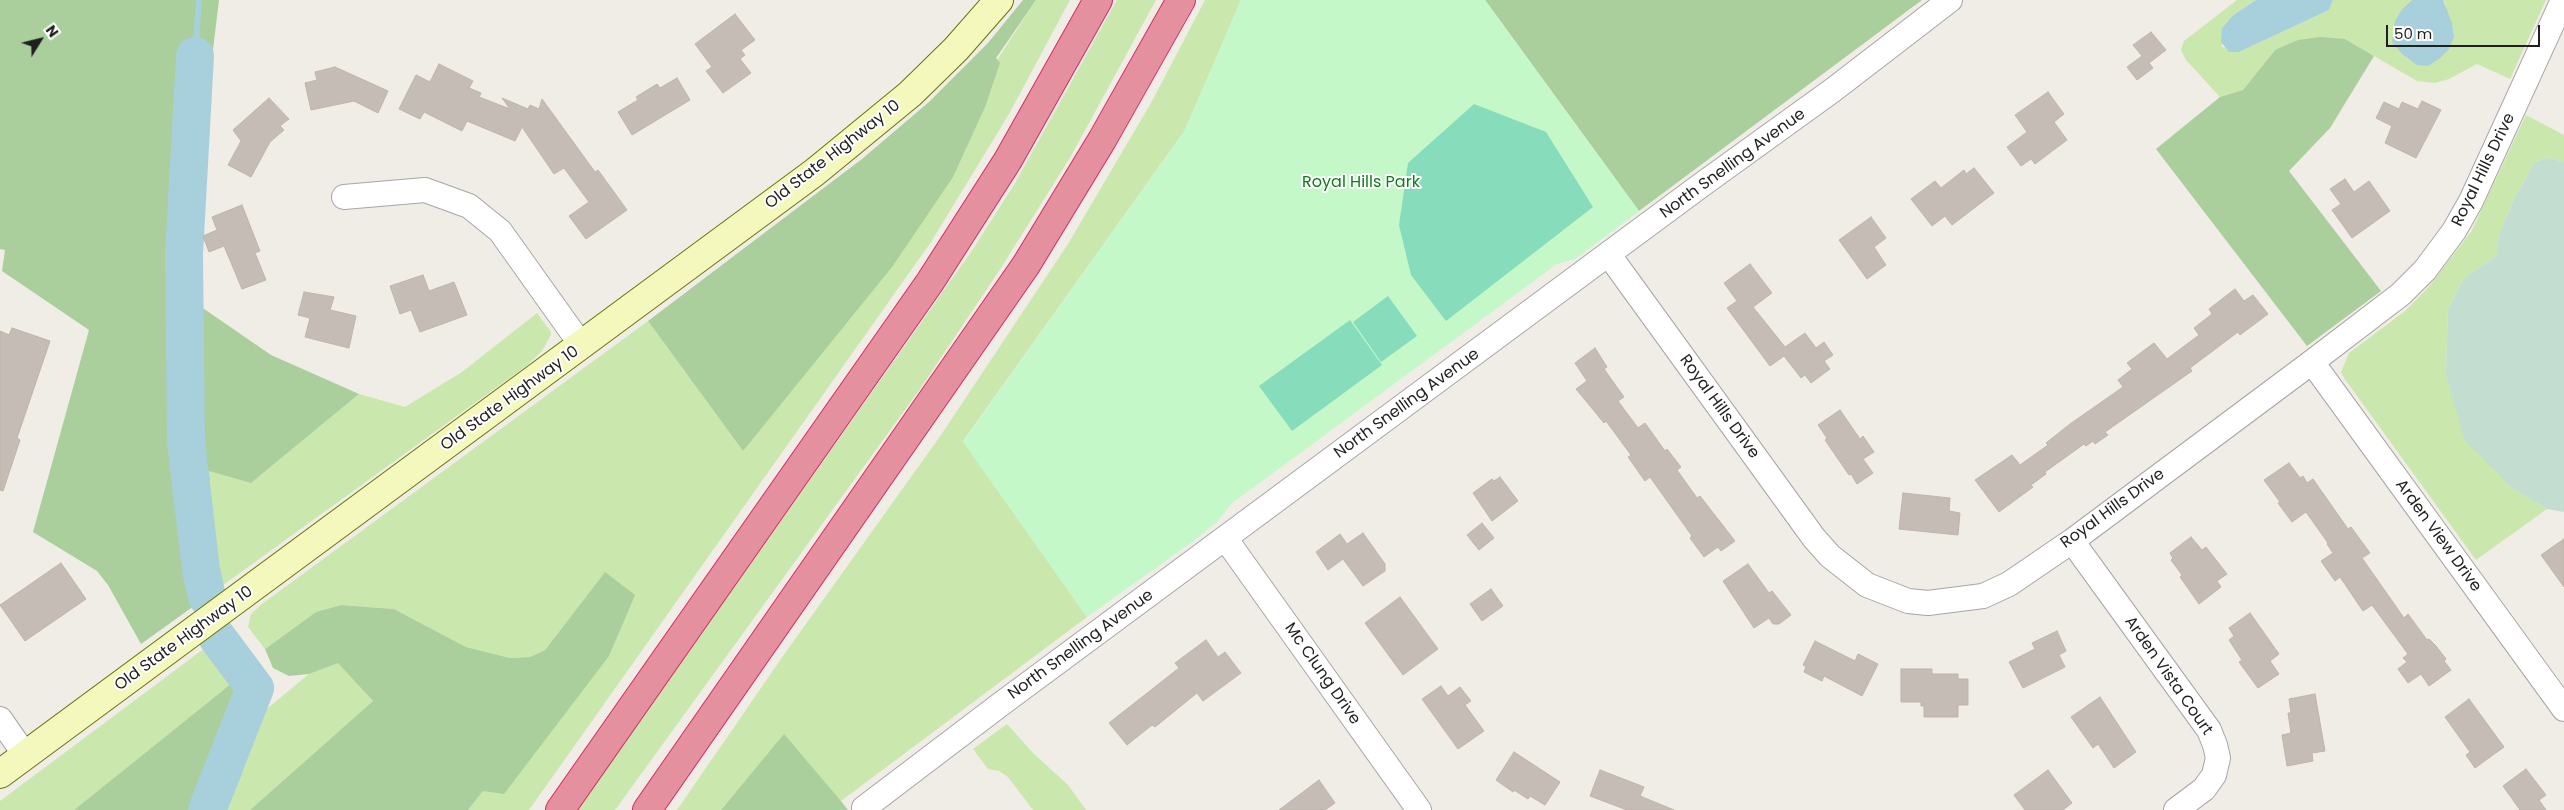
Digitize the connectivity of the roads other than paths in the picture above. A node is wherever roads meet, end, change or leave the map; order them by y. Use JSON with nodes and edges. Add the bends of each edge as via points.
{"nodes":[{"id":1,"x":999,"y":0,"type":"edge"},
{"id":2,"x":1098,"y":0,"type":"edge"},
{"id":3,"x":1181,"y":0,"type":"edge"},
{"id":4,"x":1950,"y":0,"type":"edge"},
{"id":5,"x":2563,"y":0,"type":"edge"},
{"id":6,"x":344,"y":197,"type":"dead end"},
{"id":7,"x":1609,"y":255,"type":"junction"},
{"id":8,"x":582,"y":346,"type":"junction"},
{"id":9,"x":2312,"y":362,"type":"junction"},
{"id":10,"x":1226,"y":538,"type":"junction"},
{"id":11,"x":2072,"y":541,"type":"junction"},
{"id":12,"x":2564,"y":709,"type":"edge"},
{"id":13,"x":0,"y":719,"type":"edge"},
{"id":14,"x":25,"y":755,"type":"junction"},
{"id":15,"x":0,"y":774,"type":"edge"},
{"id":16,"x":865,"y":809,"type":"edge"},
{"id":17,"x":560,"y":810,"type":"edge"},
{"id":18,"x":646,"y":810,"type":"edge"},
{"id":19,"x":1419,"y":810,"type":"edge"},
{"id":20,"x":2176,"y":810,"type":"edge"}],
"edges":[{"from":1,"to":8,"type":"street","name":"Old State Highway 10","via":[[956,49],[901,102],[815,172]]},
{"from":2,"to":17,"type":"highway","via":[[1008,160],[930,282]]},
{"from":3,"to":18,"type":"highway","via":[[1026,265]]},
{"from":4,"to":7,"type":"street","name":"North Snelling Avenue"},
{"from":5,"to":9,"type":"street","name":"Royal Hills Drive","via":[[2454,231],[2425,270],[2400,294]]},
{"from":6,"to":8,"type":"street","via":[[426,190],[469,206],[500,231]]},
{"from":7,"to":10,"type":"street","name":"North Snelling Avenue"},
{"from":7,"to":11,"type":"street","name":"Royal Hills Drive","via":[[1814,538],[1830,556],[1867,585],[1908,601],[1983,596],[2009,584]]},
{"from":8,"to":14,"type":"street","name":"Old State Highway 10"},
{"from":9,"to":11,"type":"street","name":"Royal Hills Drive"},
{"from":9,"to":12,"type":"street","name":"Arden View Drive"},
{"from":10,"to":16,"type":"street","name":"North Snelling Avenue"},
{"from":10,"to":19,"type":"street","name":"Mc Clung Drive"},
{"from":11,"to":20,"type":"street","name":"Arden Vista Court","via":[[2209,730],[2215,745],[2218,758],[2214,775],[2204,789]]},
{"from":13,"to":14,"type":"street"},
{"from":14,"to":15,"type":"street","name":"Old State Highway 10"}]}
